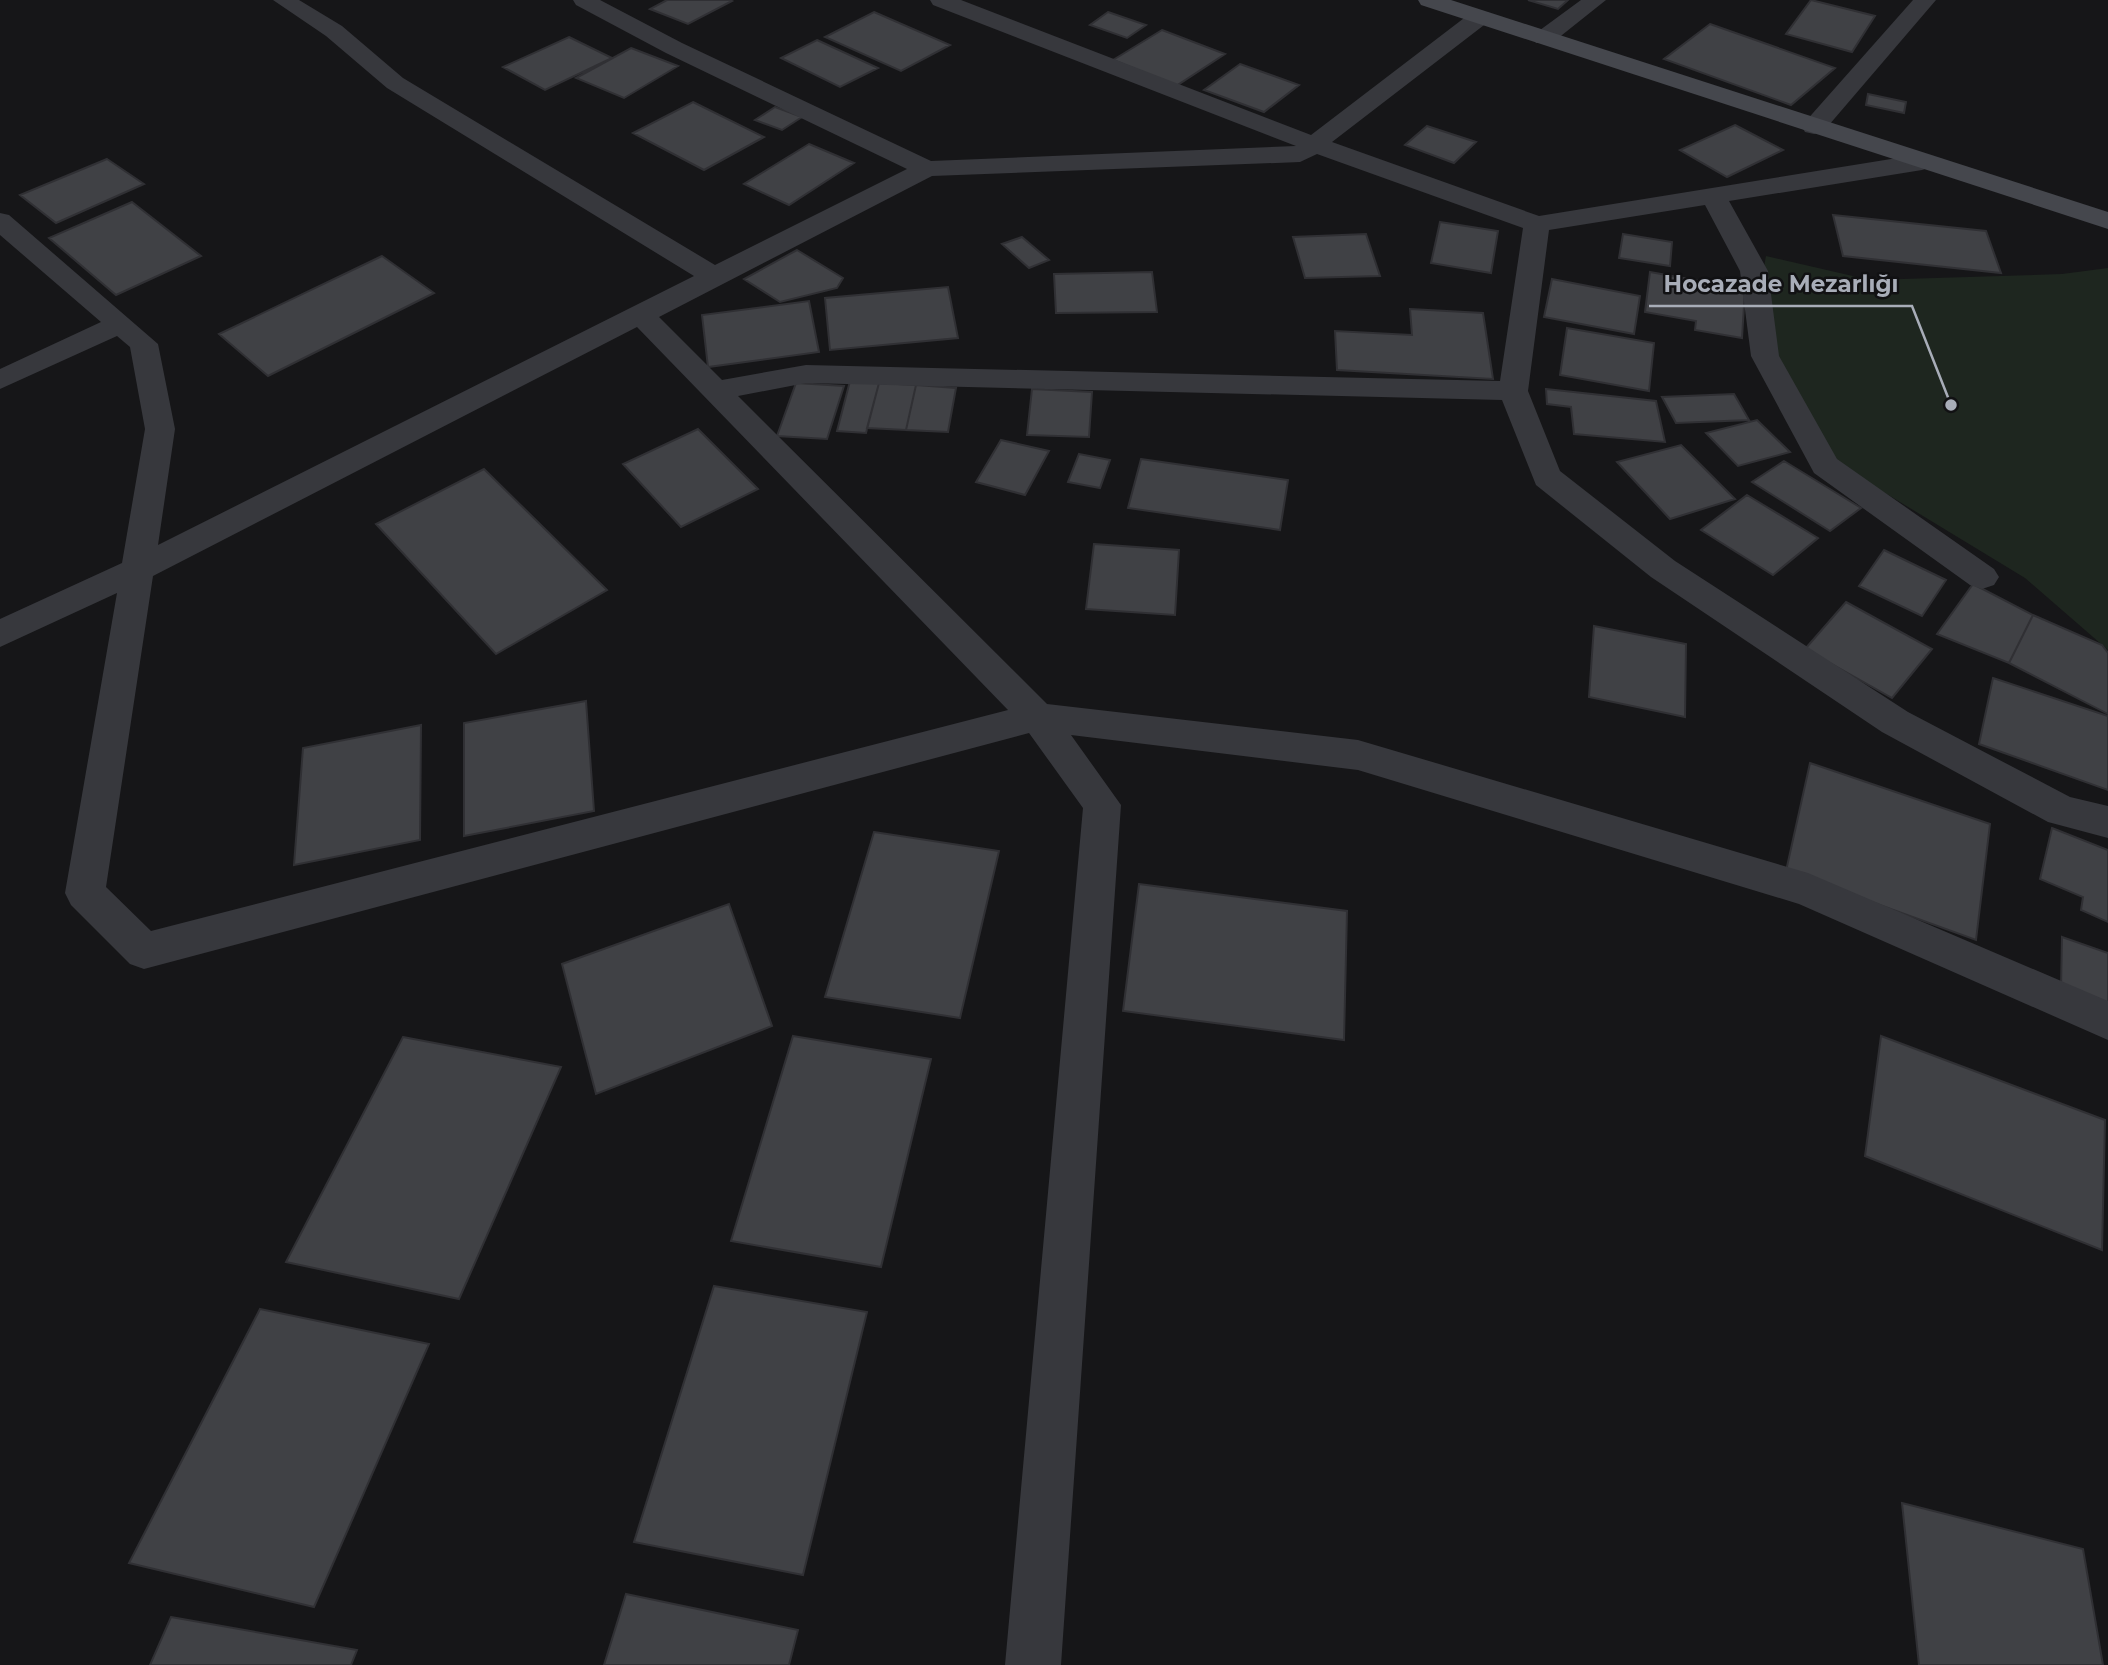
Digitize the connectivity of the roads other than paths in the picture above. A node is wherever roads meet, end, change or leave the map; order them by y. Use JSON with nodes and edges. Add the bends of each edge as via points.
{"nodes":[{"id":1,"x":284,"y":0,"type":"edge"},
{"id":2,"x":584,"y":0,"type":"edge"},
{"id":3,"x":941,"y":0,"type":"edge"},
{"id":4,"x":1429,"y":0,"type":"edge"},
{"id":5,"x":1595,"y":0,"type":"edge"},
{"id":6,"x":1925,"y":0,"type":"edge"},
{"id":7,"x":1480,"y":17,"type":"junction"},
{"id":8,"x":1544,"y":38,"type":"junction"},
{"id":9,"x":1814,"y":127,"type":"junction"},
{"id":10,"x":1313,"y":144,"type":"junction"},
{"id":11,"x":1922,"y":162,"type":"junction"},
{"id":12,"x":927,"y":169,"type":"junction"},
{"id":13,"x":1714,"y":197,"type":"junction"},
{"id":14,"x":0,"y":221,"type":"edge"},
{"id":15,"x":2108,"y":221,"type":"edge"},
{"id":16,"x":1537,"y":224,"type":"junction"},
{"id":17,"x":717,"y":278,"type":"junction"},
{"id":18,"x":642,"y":316,"type":"junction"},
{"id":19,"x":120,"y":324,"type":"junction"},
{"id":20,"x":0,"y":380,"type":"edge"},
{"id":21,"x":716,"y":391,"type":"junction"},
{"id":22,"x":1513,"y":391,"type":"junction"},
{"id":23,"x":136,"y":570,"type":"junction"},
{"id":24,"x":1982,"y":577,"type":"dead end"},
{"id":25,"x":0,"y":634,"type":"edge"},
{"id":26,"x":1037,"y":717,"type":"junction"},
{"id":27,"x":2108,"y":822,"type":"edge"},
{"id":28,"x":2108,"y":1021,"type":"edge"},
{"id":29,"x":1033,"y":1665,"type":"edge"}],
"edges":[{"from":1,"to":17,"type":"street","via":[[334,31],[395,83]]},
{"from":2,"to":12,"type":"street"},
{"from":3,"to":10,"type":"street"},
{"from":4,"to":7,"type":"street"},
{"from":5,"to":8,"type":"street"},
{"from":6,"to":9,"type":"street"},
{"from":7,"to":8,"type":"street"},
{"from":7,"to":10,"type":"street"},
{"from":8,"to":9,"type":"street"},
{"from":9,"to":11,"type":"street"},
{"from":10,"to":12,"type":"street","via":[[1300,155]]},
{"from":10,"to":16,"type":"street"},
{"from":11,"to":13,"type":"street"},
{"from":11,"to":15,"type":"street"},
{"from":12,"to":17,"type":"street"},
{"from":13,"to":16,"type":"street"},
{"from":13,"to":24,"type":"street","via":[[1754,271],[1765,356],[1825,467]]},
{"from":14,"to":19,"type":"street"},
{"from":16,"to":22,"type":"street"},
{"from":17,"to":18,"type":"street"},
{"from":18,"to":21,"type":"street"},
{"from":18,"to":23,"type":"street"},
{"from":19,"to":20,"type":"street"},
{"from":19,"to":23,"type":"street","via":[[144,344],[160,429]]},
{"from":21,"to":22,"type":"street","via":[[806,374]]},
{"from":21,"to":26,"type":"street"},
{"from":22,"to":27,"type":"street","via":[[1547,477],[1663,569],[1895,722],[2061,811]]},
{"from":23,"to":25,"type":"street"},
{"from":23,"to":26,"type":"street","via":[[85,893],[144,951]]},
{"from":26,"to":28,"type":"street","via":[[1358,755],[1808,890]]},
{"from":26,"to":29,"type":"street","via":[[1102,805]]}]}
